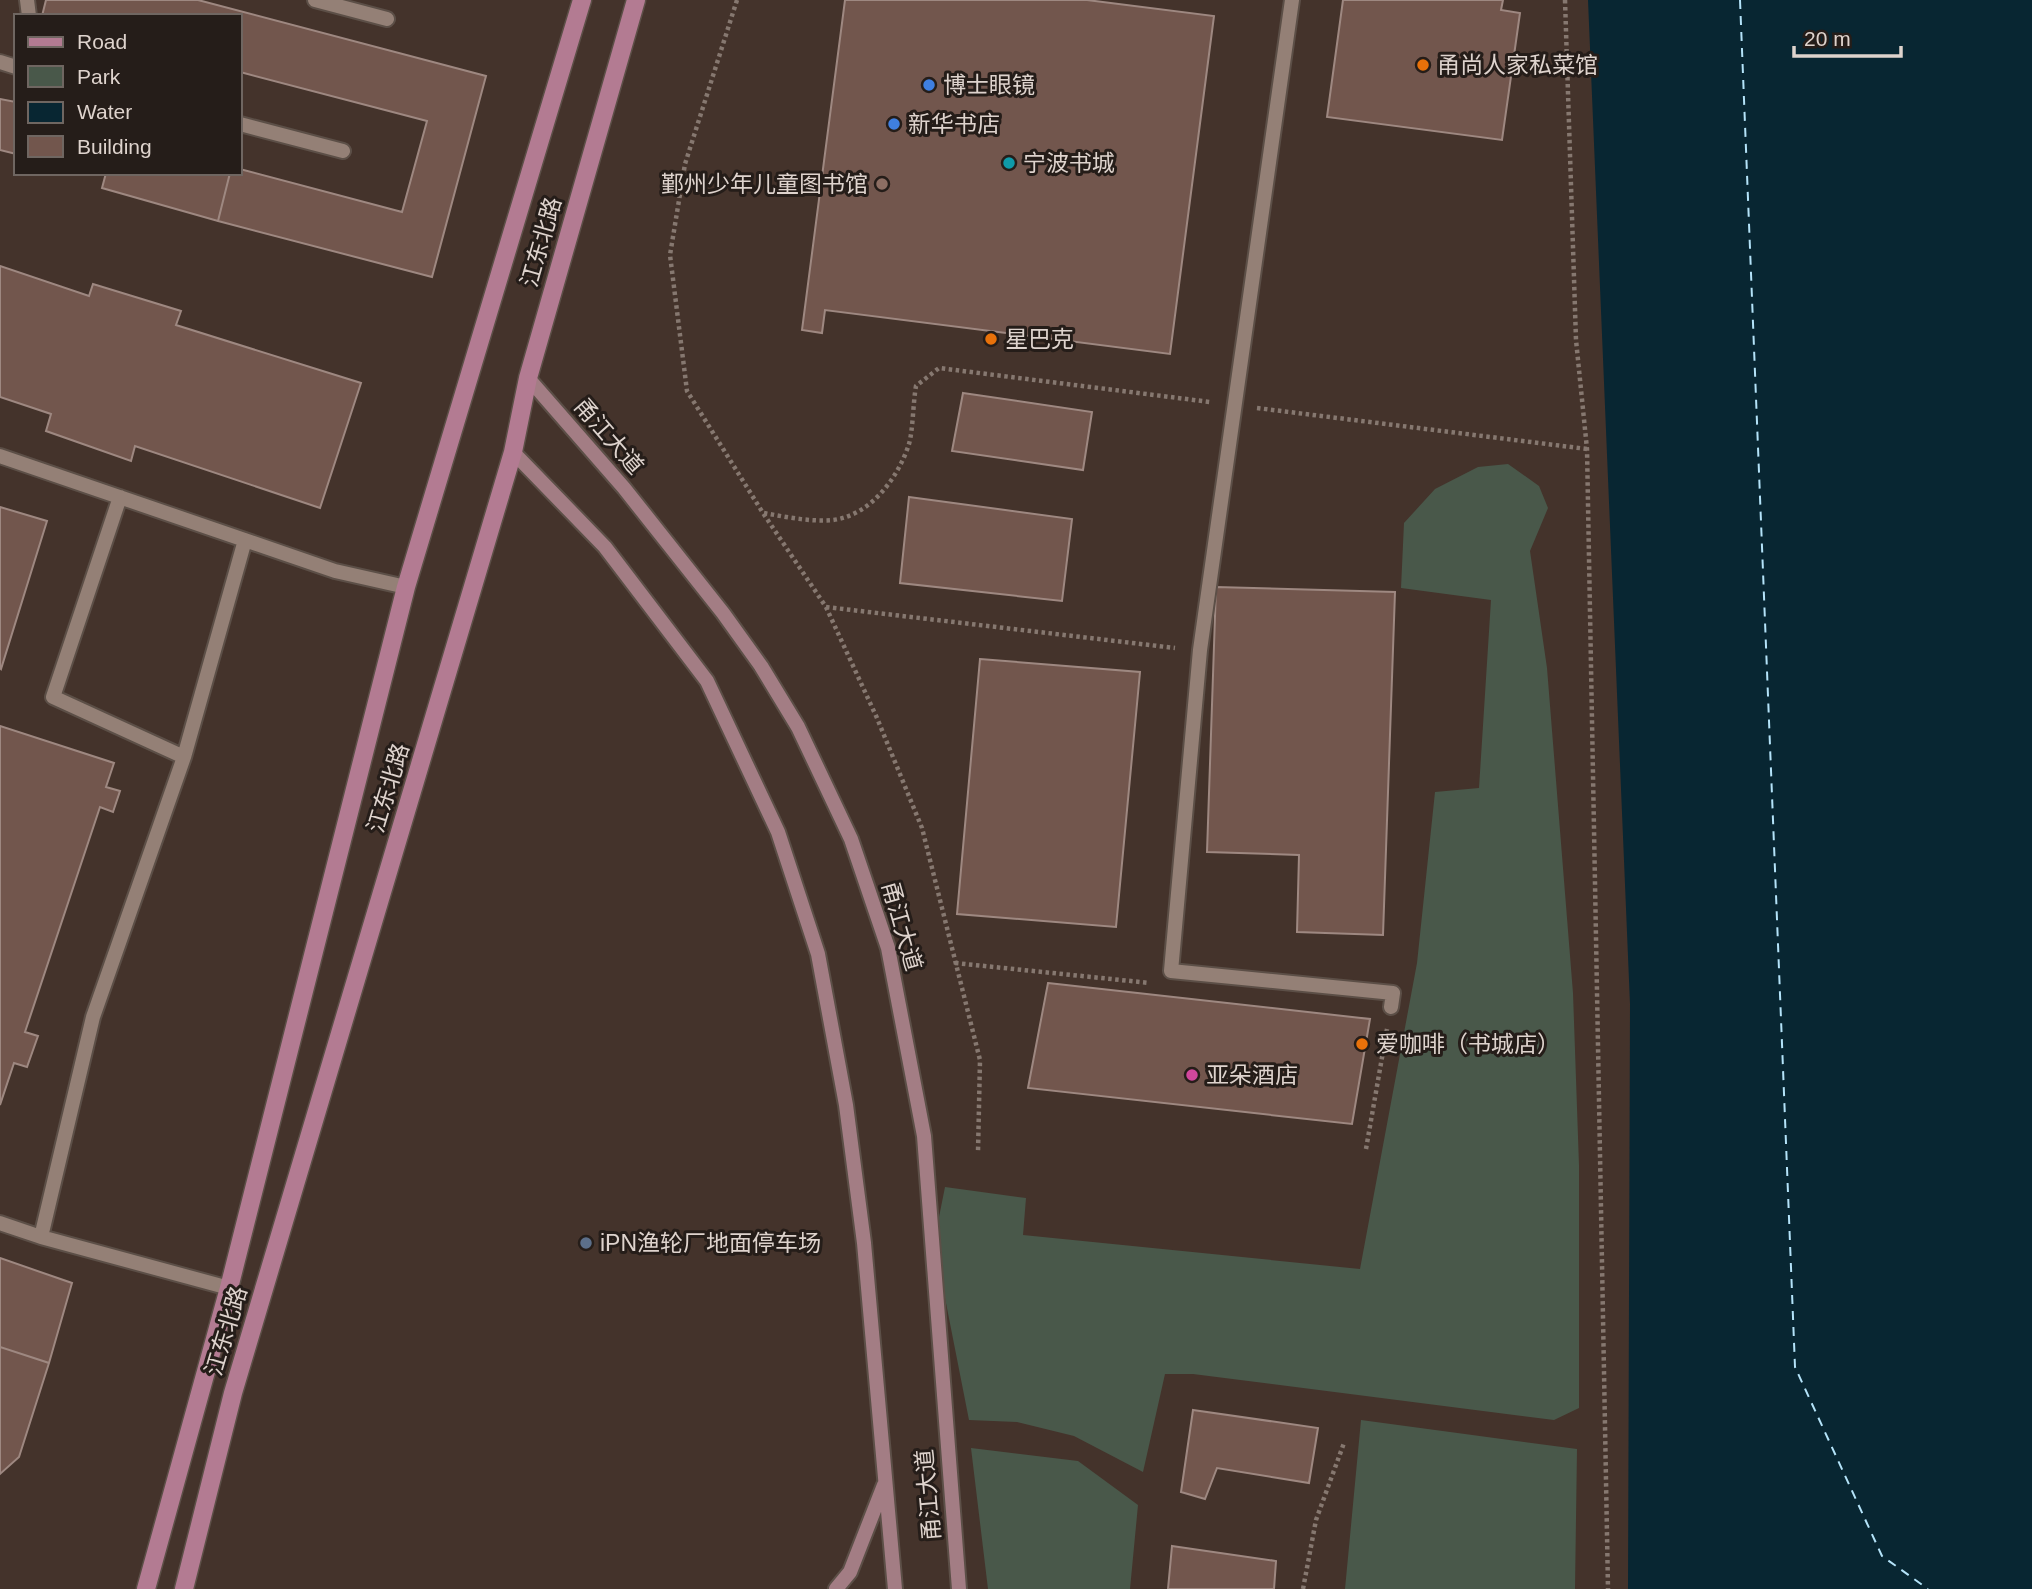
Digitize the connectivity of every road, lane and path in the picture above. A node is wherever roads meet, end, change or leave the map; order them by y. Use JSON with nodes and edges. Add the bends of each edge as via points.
{"nodes":[{"id":1,"x":315,"y":0,"type":"edge"},
{"id":2,"x":582,"y":0,"type":"edge"},
{"id":3,"x":636,"y":0,"type":"edge"},
{"id":4,"x":737,"y":0,"type":"edge"},
{"id":5,"x":1292,"y":0,"type":"edge"},
{"id":6,"x":1565,"y":0,"type":"edge"},
{"id":7,"x":387,"y":19,"type":"dead end"},
{"id":8,"x":242,"y":125,"type":"edge"},
{"id":9,"x":343,"y":150,"type":"dead end"},
{"id":10,"x":528,"y":378,"type":"junction"},
{"id":11,"x":1236,"y":406,"type":"junction"},
{"id":12,"x":1587,"y":449,"type":"junction"},
{"id":13,"x":513,"y":452,"type":"junction"},
{"id":14,"x":0,"y":456,"type":"edge"},
{"id":15,"x":120,"y":497,"type":"junction"},
{"id":16,"x":763,"y":513,"type":"junction"},
{"id":17,"x":246,"y":540,"type":"junction"},
{"id":18,"x":406,"y":587,"type":"junction"},
{"id":19,"x":826,"y":607,"type":"junction"},
{"id":20,"x":1200,"y":650,"type":"junction"},
{"id":21,"x":184,"y":757,"type":"junction"},
{"id":22,"x":956,"y":963,"type":"junction"},
{"id":23,"x":1160,"y":984,"type":"dead end"},
{"id":24,"x":1391,"y":1007,"type":"joint"},
{"id":25,"x":1366,"y":1149,"type":"dead end"},
{"id":26,"x":978,"y":1152,"type":"dead end"},
{"id":27,"x":0,"y":1223,"type":"edge"},
{"id":28,"x":41,"y":1237,"type":"junction"},
{"id":29,"x":229,"y":1288,"type":"junction"},
{"id":30,"x":1344,"y":1443,"type":"dead end"},
{"id":31,"x":885,"y":1480,"type":"junction"},
{"id":32,"x":146,"y":1589,"type":"edge"},
{"id":33,"x":184,"y":1589,"type":"edge"},
{"id":34,"x":836,"y":1589,"type":"edge"},
{"id":35,"x":895,"y":1589,"type":"edge"},
{"id":36,"x":959,"y":1589,"type":"edge"},
{"id":37,"x":1303,"y":1589,"type":"edge"},
{"id":38,"x":1608,"y":1589,"type":"edge"}],
"edges":[{"from":1,"to":7,"type":"street"},
{"from":2,"to":18,"type":"main road","name":"江东北路"},
{"from":3,"to":10,"type":"main road","name":"江东北路"},
{"from":4,"to":16,"type":"path","via":[[685,164],[670,256],[687,391]]},
{"from":5,"to":11,"type":"street"},
{"from":6,"to":12,"type":"path","via":[[1576,340]]},
{"from":8,"to":9,"type":"street"},
{"from":10,"to":13,"type":"main road","name":"江东北路"},
{"from":10,"to":36,"type":"street","name":"甬江大道","via":[[624,488],[761,666],[798,727],[851,839],[888,948],[924,1136]]},
{"from":11,"to":12,"type":"path"},
{"from":11,"to":16,"type":"path","via":[[939,368],[916,386],[910,442],[885,490],[861,509],[834,520]]},
{"from":11,"to":20,"type":"street"},
{"from":12,"to":38,"type":"path"},
{"from":13,"to":31,"type":"street","name":"甬江大道","via":[[605,547],[707,681],[778,832],[818,954],[846,1105],[864,1243]]},
{"from":13,"to":33,"type":"main road","name":"江东北路","via":[[233,1393]]},
{"from":14,"to":15,"type":"street"},
{"from":15,"to":17,"type":"street"},
{"from":15,"to":21,"type":"street","via":[[53,697]]},
{"from":16,"to":19,"type":"path"},
{"from":17,"to":18,"type":"street","via":[[335,571]]},
{"from":17,"to":21,"type":"street"},
{"from":18,"to":29,"type":"main road","name":"江东北路"},
{"from":19,"to":20,"type":"path"},
{"from":19,"to":22,"type":"path","via":[[922,828]]},
{"from":20,"to":24,"type":"street","via":[[1171,971],[1393,993]]},
{"from":21,"to":28,"type":"street","via":[[93,1017]]},
{"from":22,"to":23,"type":"path"},
{"from":22,"to":26,"type":"path","via":[[980,1060]]},
{"from":24,"to":25,"type":"path"},
{"from":27,"to":28,"type":"street"},
{"from":28,"to":29,"type":"street"},
{"from":29,"to":32,"type":"main road","name":"江东北路"},
{"from":30,"to":37,"type":"path","via":[[1317,1520]]},
{"from":31,"to":34,"type":"street","via":[[850,1572]]},
{"from":31,"to":35,"type":"street","name":"甬江大道"}]}
